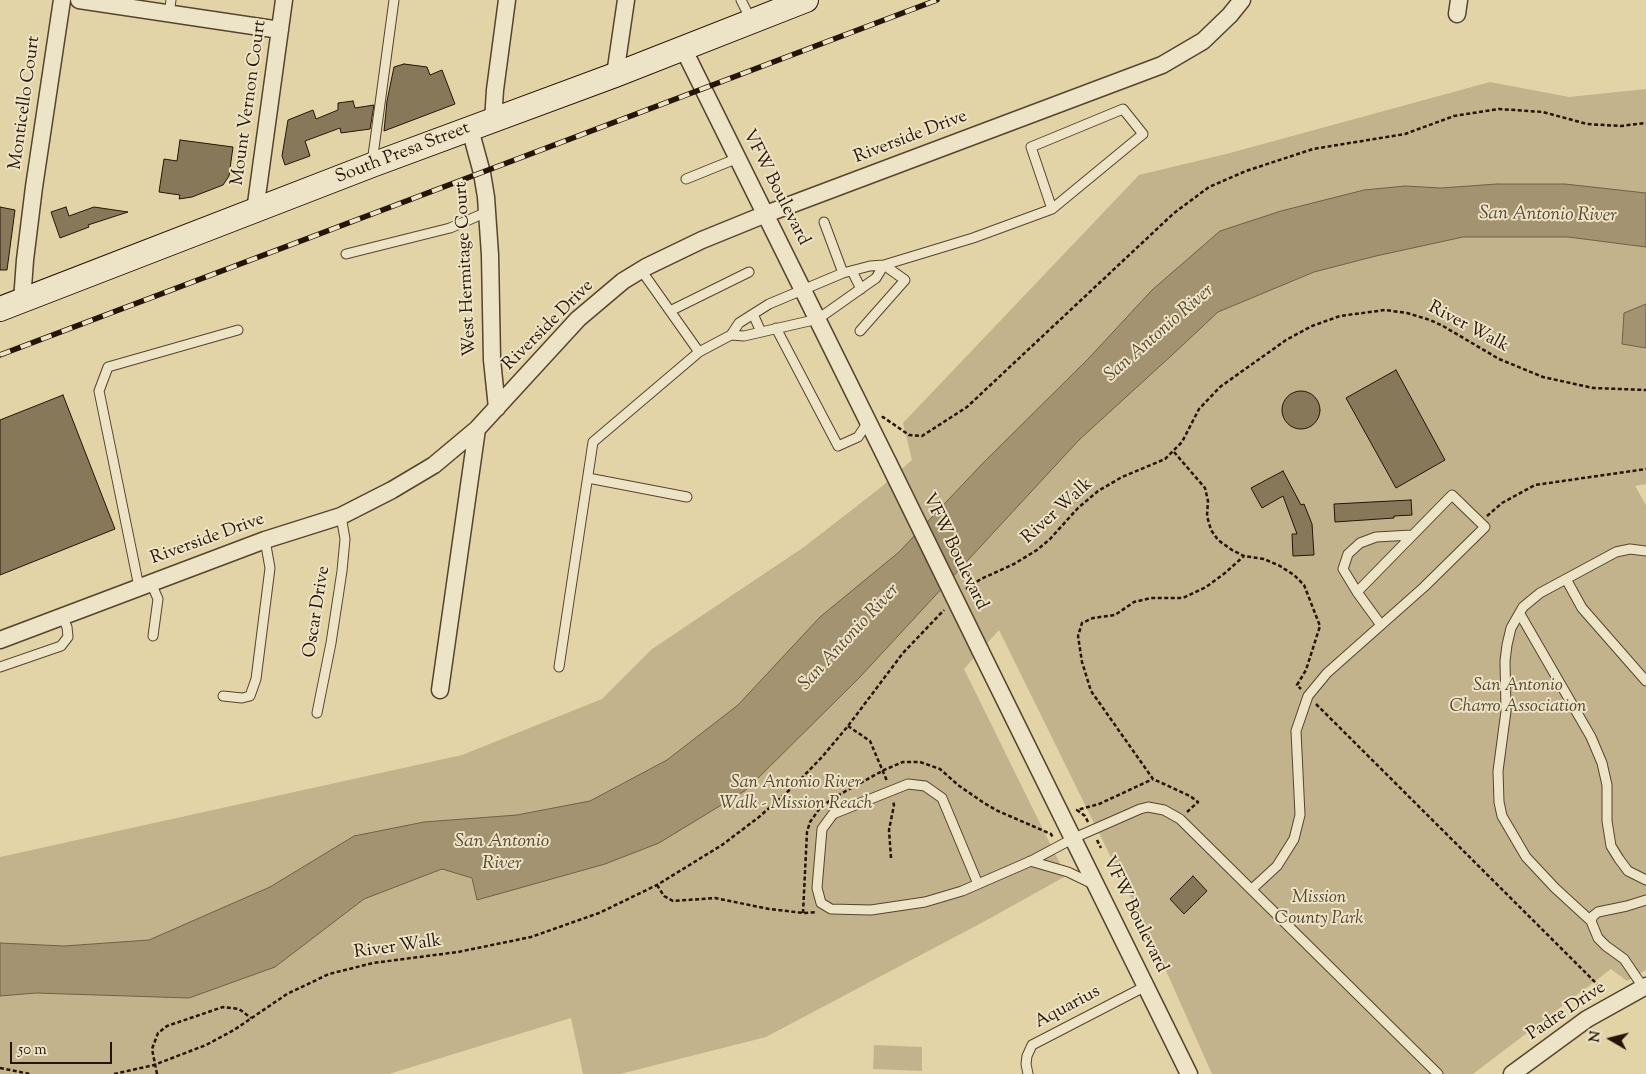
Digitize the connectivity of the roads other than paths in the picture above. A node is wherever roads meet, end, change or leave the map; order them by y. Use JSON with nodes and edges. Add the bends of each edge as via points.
{"nodes":[{"id":1,"x":62,"y":0,"type":"edge"},
{"id":2,"x":79,"y":0,"type":"edge"},
{"id":3,"x":284,"y":0,"type":"edge"},
{"id":4,"x":394,"y":0,"type":"edge"},
{"id":5,"x":508,"y":0,"type":"edge"},
{"id":6,"x":626,"y":0,"type":"edge"},
{"id":7,"x":741,"y":0,"type":"edge"},
{"id":8,"x":806,"y":0,"type":"edge"},
{"id":9,"x":1242,"y":0,"type":"edge"},
{"id":10,"x":170,"y":7,"type":"edge"},
{"id":11,"x":752,"y":21,"type":"junction"},
{"id":12,"x":280,"y":30,"type":"junction"},
{"id":13,"x":683,"y":48,"type":"junction"},
{"id":14,"x":615,"y":75,"type":"junction"},
{"id":15,"x":493,"y":120,"type":"junction"},
{"id":16,"x":470,"y":129,"type":"junction"},
{"id":17,"x":738,"y":158,"type":"junction"},
{"id":18,"x":372,"y":165,"type":"junction"},
{"id":19,"x":686,"y":179,"type":"dead end"},
{"id":20,"x":1052,"y":209,"type":"junction"},
{"id":21,"x":255,"y":211,"type":"junction"},
{"id":22,"x":487,"y":212,"type":"junction"},
{"id":23,"x":766,"y":214,"type":"junction"},
{"id":24,"x":824,"y":222,"type":"dead end"},
{"id":25,"x":346,"y":254,"type":"dead end"},
{"id":26,"x":884,"y":265,"type":"junction"},
{"id":27,"x":641,"y":270,"type":"junction"},
{"id":28,"x":748,"y":272,"type":"dead end"},
{"id":29,"x":848,"y":272,"type":"junction"},
{"id":30,"x":803,"y":289,"type":"junction"},
{"id":31,"x":860,"y":289,"type":"junction"},
{"id":32,"x":22,"y":301,"type":"junction"},
{"id":33,"x":0,"y":309,"type":"edge"},
{"id":34,"x":670,"y":312,"type":"junction"},
{"id":35,"x":753,"y":314,"type":"junction"},
{"id":36,"x":818,"y":319,"type":"junction"},
{"id":37,"x":776,"y":328,"type":"junction"},
{"id":38,"x":238,"y":330,"type":"dead end"},
{"id":39,"x":860,"y":331,"type":"dead end"},
{"id":40,"x":760,"y":332,"type":"junction"},
{"id":41,"x":731,"y":335,"type":"junction"},
{"id":42,"x":699,"y":352,"type":"junction"},
{"id":43,"x":497,"y":408,"type":"junction"},
{"id":44,"x":868,"y":422,"type":"junction"},
{"id":45,"x":477,"y":429,"type":"junction"},
{"id":46,"x":588,"y":478,"type":"junction"},
{"id":47,"x":687,"y":497,"type":"dead end"},
{"id":48,"x":342,"y":516,"type":"junction"},
{"id":49,"x":1412,"y":535,"type":"junction"},
{"id":50,"x":265,"y":540,"type":"junction"},
{"id":51,"x":1646,"y":551,"type":"edge"},
{"id":52,"x":1566,"y":579,"type":"junction"},
{"id":53,"x":145,"y":585,"type":"junction"},
{"id":54,"x":1357,"y":592,"type":"junction"},
{"id":55,"x":1520,"y":614,"type":"junction"},
{"id":56,"x":62,"y":616,"type":"junction"},
{"id":57,"x":1382,"y":624,"type":"junction"},
{"id":58,"x":153,"y":636,"type":"dead end"},
{"id":59,"x":0,"y":640,"type":"edge"},
{"id":60,"x":559,"y":667,"type":"dead end"},
{"id":61,"x":0,"y":668,"type":"edge"},
{"id":62,"x":1646,"y":681,"type":"edge"},
{"id":63,"x":440,"y":690,"type":"dead end"},
{"id":64,"x":223,"y":696,"type":"dead end"},
{"id":65,"x":317,"y":713,"type":"dead end"},
{"id":66,"x":1074,"y":838,"type":"junction"},
{"id":67,"x":1030,"y":862,"type":"junction"},
{"id":68,"x":1646,"y":880,"type":"edge"},
{"id":69,"x":978,"y":884,"type":"junction"},
{"id":70,"x":1098,"y":886,"type":"junction"},
{"id":71,"x":1252,"y":890,"type":"junction"},
{"id":72,"x":1646,"y":900,"type":"edge"},
{"id":73,"x":1591,"y":922,"type":"junction"},
{"id":74,"x":1146,"y":986,"type":"junction"},
{"id":75,"x":1645,"y":986,"type":"edge"},
{"id":76,"x":1028,"y":1074,"type":"edge"},
{"id":77,"x":1190,"y":1074,"type":"edge"},
{"id":78,"x":1438,"y":1074,"type":"edge"},
{"id":79,"x":1512,"y":1074,"type":"edge"}],
"edges":[{"from":1,"to":32,"type":"street","name":"Monticello Court","via":[[34,187]]},
{"from":2,"to":10,"type":"street"},
{"from":3,"to":12,"type":"street","name":"Mount Vernon Court"},
{"from":4,"to":18,"type":"lane"},
{"from":5,"to":15,"type":"street"},
{"from":6,"to":14,"type":"street"},
{"from":7,"to":11,"type":"lane"},
{"from":8,"to":11,"type":"main road","name":"South Presa Street"},
{"from":9,"to":23,"type":"street","name":"Riverside Drive","via":[[1203,41],[1162,65]]},
{"from":10,"to":12,"type":"street"},
{"from":11,"to":13,"type":"main road","name":"South Presa Street"},
{"from":12,"to":21,"type":"street","name":"Mount Vernon Court"},
{"from":13,"to":14,"type":"main road","name":"South Presa Street"},
{"from":13,"to":17,"type":"street","name":"VFW Boulevard"},
{"from":14,"to":15,"type":"main road","name":"South Presa Street"},
{"from":15,"to":16,"type":"main road","name":"South Presa Street"},
{"from":16,"to":18,"type":"main road","name":"South Presa Street"},
{"from":16,"to":22,"type":"street","name":"West Hermitage Court","via":[[482,173]]},
{"from":17,"to":19,"type":"lane"},
{"from":17,"to":23,"type":"street","name":"VFW Boulevard"},
{"from":18,"to":21,"type":"main road","name":"South Presa Street"},
{"from":20,"to":20,"type":"lane","via":[[1031,147],[1122,109],[1143,134]]},
{"from":20,"to":26,"type":"lane","via":[[973,238]]},
{"from":21,"to":32,"type":"main road","name":"South Presa Street"},
{"from":22,"to":25,"type":"lane","via":[[450,228]]},
{"from":22,"to":43,"type":"street","name":"West Hermitage Court","via":[[492,360]]},
{"from":23,"to":27,"type":"street","name":"Riverside Drive"},
{"from":23,"to":30,"type":"street","name":"VFW Boulevard"},
{"from":24,"to":29,"type":"lane"},
{"from":26,"to":29,"type":"lane"},
{"from":26,"to":31,"type":"lane","via":[[876,278]]},
{"from":26,"to":39,"type":"lane","via":[[905,280]]},
{"from":27,"to":34,"type":"lane"},
{"from":27,"to":43,"type":"street","name":"Riverside Drive","via":[[578,319]]},
{"from":28,"to":34,"type":"lane"},
{"from":29,"to":30,"type":"lane"},
{"from":29,"to":31,"type":"lane"},
{"from":30,"to":35,"type":"lane"},
{"from":30,"to":36,"type":"street","name":"VFW Boulevard"},
{"from":31,"to":36,"type":"lane"},
{"from":32,"to":33,"type":"main road","name":"South Presa Street"},
{"from":34,"to":42,"type":"lane"},
{"from":35,"to":40,"type":"lane"},
{"from":35,"to":41,"type":"lane","via":[[739,323]]},
{"from":36,"to":37,"type":"lane"},
{"from":36,"to":44,"type":"street","name":"VFW Boulevard"},
{"from":37,"to":40,"type":"lane"},
{"from":37,"to":44,"type":"lane","via":[[838,446],[858,437]]},
{"from":38,"to":53,"type":"lane","via":[[108,367],[99,391]]},
{"from":40,"to":41,"type":"lane"},
{"from":41,"to":42,"type":"lane"},
{"from":42,"to":46,"type":"lane","via":[[593,442]]},
{"from":43,"to":45,"type":"street","name":"Riverside Drive"},
{"from":44,"to":66,"type":"street","name":"VFW Boulevard","bridge":true},
{"from":45,"to":48,"type":"street","name":"Riverside Drive","via":[[434,465]]},
{"from":45,"to":63,"type":"street"},
{"from":46,"to":47,"type":"lane"},
{"from":46,"to":60,"type":"lane"},
{"from":48,"to":50,"type":"street","name":"Riverside Drive"},
{"from":48,"to":65,"type":"lane","name":"Oscar Drive","via":[[345,539],[342,571]]},
{"from":49,"to":54,"type":"lane"},
{"from":49,"to":54,"type":"lane","via":[[1376,537],[1360,542],[1348,554],[1343,569]]},
{"from":49,"to":57,"type":"lane","via":[[1452,495],[1485,527]]},
{"from":50,"to":53,"type":"street","name":"Riverside Drive"},
{"from":50,"to":64,"type":"lane","via":[[270,568],[256,679],[250,696]]},
{"from":51,"to":52,"type":"lane","via":[[1630,548],[1616,552]]},
{"from":52,"to":55,"type":"lane","via":[[1540,593]]},
{"from":52,"to":62,"type":"lane","via":[[1582,608]]},
{"from":53,"to":56,"type":"street","name":"Riverside Drive"},
{"from":53,"to":58,"type":"lane","via":[[158,599]]},
{"from":54,"to":57,"type":"lane"},
{"from":55,"to":68,"type":"lane","via":[[1591,737],[1602,763],[1607,785],[1606,821],[1611,846],[1628,871]]},
{"from":55,"to":73,"type":"lane","via":[[1512,628],[1505,661],[1505,718],[1498,771],[1498,802],[1502,816],[1526,857]]},
{"from":56,"to":59,"type":"street","name":"Riverside Drive"},
{"from":56,"to":61,"type":"lane","via":[[68,637],[61,646]]},
{"from":57,"to":71,"type":"lane","via":[[1327,673],[1308,696],[1296,731],[1300,815],[1294,839],[1277,866]]},
{"from":66,"to":67,"type":"lane"},
{"from":66,"to":70,"type":"street","name":"VFW Boulevard"},
{"from":66,"to":71,"type":"lane","via":[[1140,809],[1164,810],[1180,819]]},
{"from":67,"to":69,"type":"lane"},
{"from":67,"to":70,"type":"lane","via":[[1068,872]]},
{"from":69,"to":69,"type":"lane","via":[[925,902],[871,910],[831,909],[821,903],[817,888],[822,829],[833,814],[908,784],[925,786],[942,798]]},
{"from":70,"to":74,"type":"street","name":"VFW Boulevard"},
{"from":71,"to":78,"type":"lane"},
{"from":72,"to":73,"type":"lane","via":[[1598,912]]},
{"from":73,"to":75,"type":"lane","via":[[1598,938],[1624,959]]},
{"from":74,"to":76,"type":"lane","name":"Aquarius","via":[[1032,1045],[1027,1056]]},
{"from":74,"to":77,"type":"street","name":"VFW Boulevard"},
{"from":75,"to":79,"type":"street","name":"Padre Drive","via":[[1587,1019]]}]}
